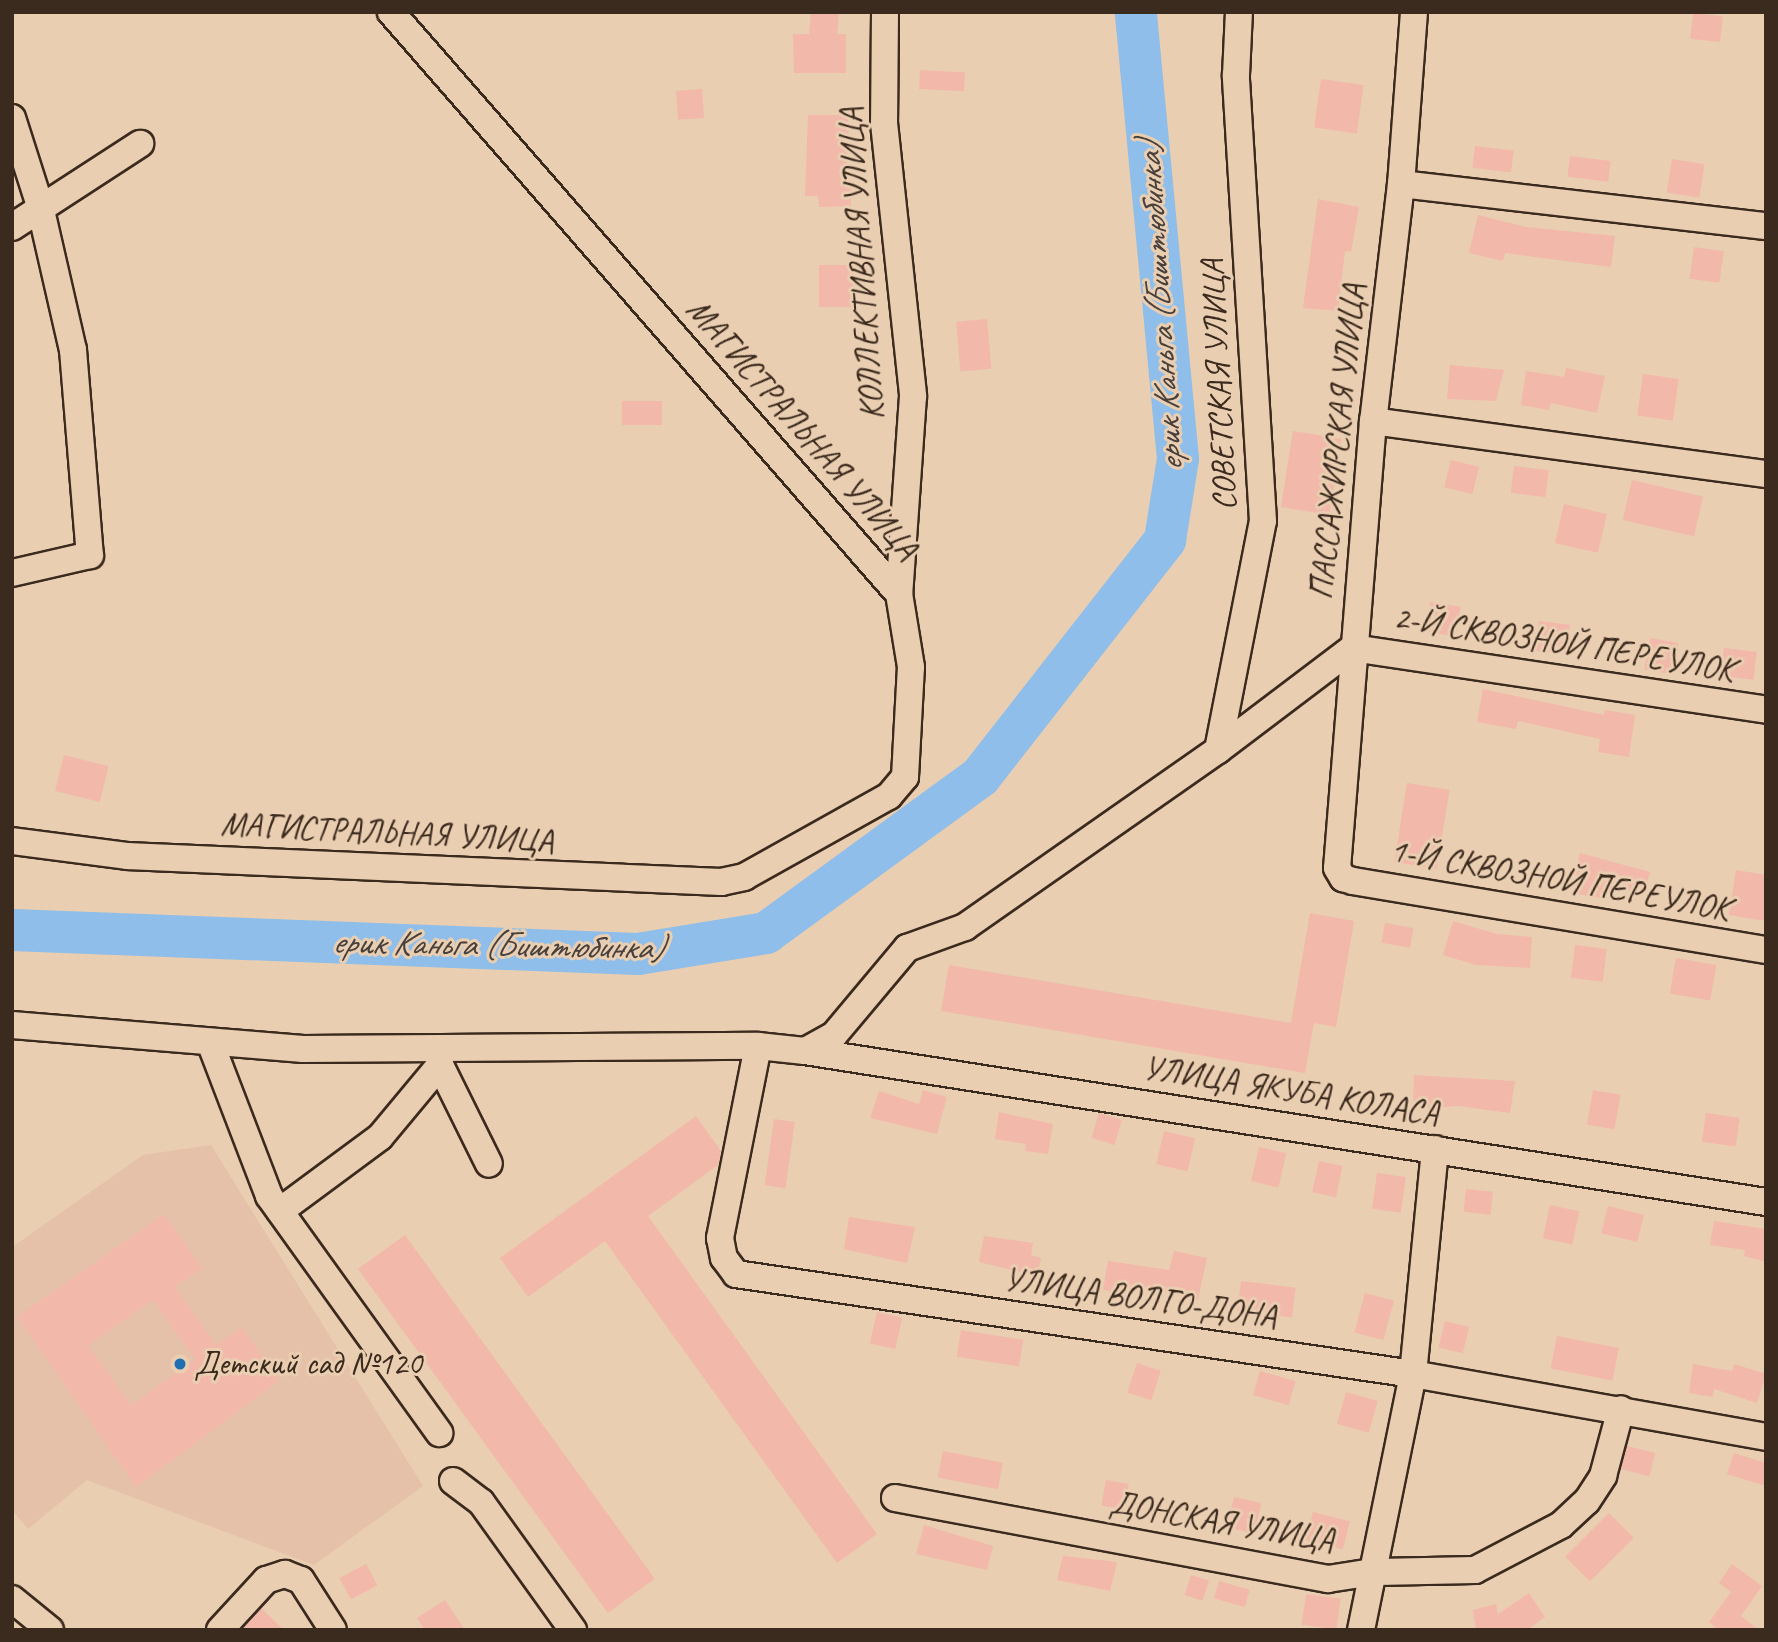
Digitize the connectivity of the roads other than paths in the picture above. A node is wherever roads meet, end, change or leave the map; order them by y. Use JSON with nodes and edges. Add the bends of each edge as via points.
{"nodes":[{"id":1,"x":391,"y":12,"type":"edge"},
{"id":2,"x":885,"y":12,"type":"edge"},
{"id":3,"x":1239,"y":12,"type":"edge"},
{"id":4,"x":1414,"y":12,"type":"edge"},
{"id":5,"x":12,"y":118,"type":"edge"},
{"id":6,"x":140,"y":144,"type":"dead end"},
{"id":7,"x":1401,"y":184,"type":"junction"},
{"id":8,"x":40,"y":206,"type":"junction"},
{"id":9,"x":1766,"y":226,"type":"edge"},
{"id":10,"x":12,"y":227,"type":"edge"},
{"id":11,"x":1373,"y":421,"type":"junction"},
{"id":12,"x":1766,"y":474,"type":"edge"},
{"id":13,"x":12,"y":573,"type":"edge"},
{"id":14,"x":900,"y":594,"type":"junction"},
{"id":15,"x":1353,"y":648,"type":"junction"},
{"id":16,"x":1766,"y":710,"type":"edge"},
{"id":17,"x":1218,"y":750,"type":"junction"},
{"id":18,"x":12,"y":841,"type":"edge"},
{"id":19,"x":1343,"y":878,"type":"joint"},
{"id":20,"x":1766,"y":950,"type":"edge"},
{"id":21,"x":12,"y":1025,"type":"edge"},
{"id":22,"x":210,"y":1042,"type":"junction"},
{"id":23,"x":758,"y":1046,"type":"junction"},
{"id":24,"x":805,"y":1051,"type":"junction"},
{"id":25,"x":439,"y":1056,"type":"junction"},
{"id":26,"x":1435,"y":1149,"type":"junction"},
{"id":27,"x":489,"y":1164,"type":"dead end"},
{"id":28,"x":1766,"y":1202,"type":"edge"},
{"id":29,"x":280,"y":1212,"type":"junction"},
{"id":30,"x":1413,"y":1374,"type":"junction"},
{"id":31,"x":1621,"y":1409,"type":"junction"},
{"id":32,"x":439,"y":1433,"type":"dead end"},
{"id":33,"x":1766,"y":1437,"type":"edge"},
{"id":34,"x":453,"y":1481,"type":"dead end"},
{"id":35,"x":895,"y":1497,"type":"dead end"},
{"id":36,"x":1373,"y":1572,"type":"junction"},
{"id":37,"x":12,"y":1599,"type":"edge"},
{"id":38,"x":50,"y":1630,"type":"edge"},
{"id":39,"x":219,"y":1630,"type":"edge"},
{"id":40,"x":333,"y":1630,"type":"edge"},
{"id":41,"x":573,"y":1630,"type":"edge"},
{"id":42,"x":1361,"y":1630,"type":"edge"}],
"edges":[{"from":1,"to":14,"type":"street","name":"МАГИСТРАЛЬНАЯ УЛИЦА"},
{"from":2,"to":14,"type":"street","name":"КОЛЛЕКТИВНАЯ УЛИЦА","via":[[884,123],[913,396]]},
{"from":3,"to":17,"type":"street","name":"СОВЕТСКАЯ УЛИЦА","via":[[1236,75],[1263,521]]},
{"from":4,"to":7,"type":"street","name":"ПАССАЖИРСКАЯ УЛИЦА"},
{"from":5,"to":8,"type":"street"},
{"from":6,"to":8,"type":"street"},
{"from":7,"to":9,"type":"street"},
{"from":7,"to":11,"type":"street","name":"ПАССАЖИРСКАЯ УЛИЦА"},
{"from":8,"to":10,"type":"street"},
{"from":8,"to":13,"type":"street","via":[[73,350],[90,555]]},
{"from":11,"to":12,"type":"street"},
{"from":11,"to":15,"type":"street","name":"ПАССАЖИРСКАЯ УЛИЦА"},
{"from":14,"to":18,"type":"street","name":"МАГИСТРАЛЬНАЯ УЛИЦА","via":[[911,667],[907,766],[902,782],[889,796],[732,881],[127,856]]},
{"from":15,"to":16,"type":"street","name":"2-Й СКВОЗНОЙ ПЕРЕУЛОК"},
{"from":15,"to":17,"type":"street"},
{"from":15,"to":19,"type":"street","name":"ПАССАЖИРСКАЯ УЛИЦА","via":[[1337,855]]},
{"from":17,"to":24,"type":"street","via":[[965,927],[906,948],[834,1035]]},
{"from":19,"to":20,"type":"street","name":"1-Й СКВОЗНОЙ ПЕРЕУЛОК"},
{"from":21,"to":22,"type":"street","name":"УЛИЦА ЯКУБА КОЛАСА"},
{"from":22,"to":25,"type":"street","name":"УЛИЦА ЯКУБА КОЛАСА"},
{"from":22,"to":29,"type":"street"},
{"from":23,"to":24,"type":"street","name":"УЛИЦА ЯКУБА КОЛАСА"},
{"from":23,"to":25,"type":"street","name":"УЛИЦА ЯКУБА КОЛАСА"},
{"from":23,"to":30,"type":"street","name":"УЛИЦА ВОЛГО-ДОНА","via":[[720,1238],[724,1258],[736,1274]]},
{"from":24,"to":26,"type":"street","name":"УЛИЦА ЯКУБА КОЛАСА"},
{"from":25,"to":27,"type":"street"},
{"from":25,"to":29,"type":"street","via":[[380,1138]]},
{"from":26,"to":28,"type":"street","name":"УЛИЦА ЯКУБА КОЛАСА"},
{"from":26,"to":30,"type":"street"},
{"from":29,"to":32,"type":"street"},
{"from":30,"to":31,"type":"street","name":"УЛИЦА ВОЛГО-ДОНА"},
{"from":30,"to":36,"type":"street"},
{"from":31,"to":33,"type":"street","name":"УЛИЦА ВОЛГО-ДОНА"},
{"from":31,"to":36,"type":"street","name":"ДОНСКАЯ УЛИЦА","via":[[1603,1476],[1587,1501],[1561,1525],[1475,1570]]},
{"from":34,"to":41,"type":"street","via":[[481,1502]]},
{"from":35,"to":36,"type":"street","name":"ДОНСКАЯ УЛИЦА","via":[[1328,1579]]},
{"from":36,"to":42,"type":"street"},
{"from":37,"to":38,"type":"street"},
{"from":39,"to":40,"type":"street","via":[[266,1580],[285,1574],[301,1580]]}]}
